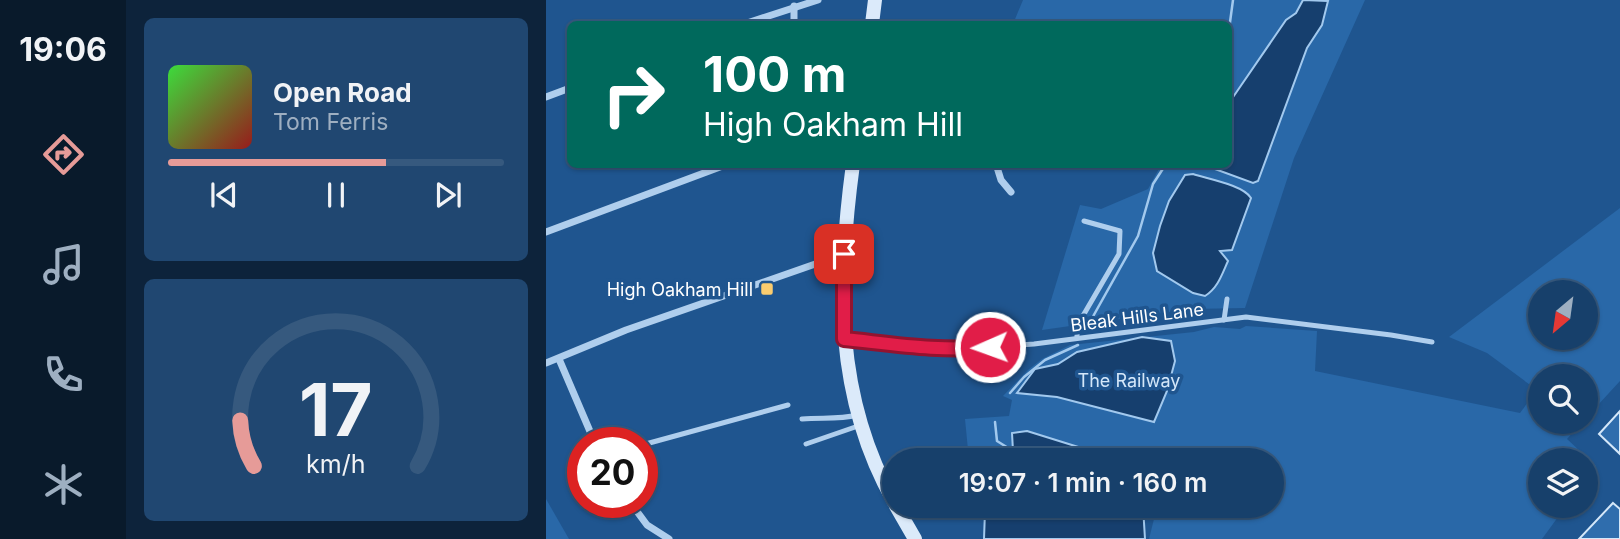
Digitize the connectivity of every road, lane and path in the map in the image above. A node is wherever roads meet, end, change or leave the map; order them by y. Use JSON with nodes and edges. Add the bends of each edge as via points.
{"nodes":[{"id":1,"x":818,"y":0,"type":"edge"},
{"id":2,"x":875,"y":0,"type":"edge"},
{"id":3,"x":794,"y":6,"type":"junction"},
{"id":4,"x":752,"y":21,"type":"edge"},
{"id":5,"x":794,"y":21,"type":"edge"},
{"id":6,"x":872,"y":21,"type":"edge"},
{"id":7,"x":567,"y":89,"type":"edge"},
{"id":8,"x":546,"y":97,"type":"edge"},
{"id":9,"x":718,"y":168,"type":"edge"},
{"id":10,"x":853,"y":168,"type":"edge"},
{"id":11,"x":997,"y":168,"type":"edge"},
{"id":12,"x":1011,"y":192,"type":"dead end"},
{"id":13,"x":1084,"y":222,"type":"dead end"},
{"id":14,"x":546,"y":232,"type":"edge"},
{"id":15,"x":844,"y":254,"type":"junction"},
{"id":16,"x":1227,"y":299,"type":"dead end"},
{"id":17,"x":1224,"y":320,"type":"junction"},
{"id":18,"x":1077,"y":337,"type":"junction"},
{"id":19,"x":844,"y":339,"type":"junction"},
{"id":20,"x":1432,"y":342,"type":"dead end"},
{"id":21,"x":559,"y":359,"type":"junction"},
{"id":22,"x":546,"y":363,"type":"edge"},
{"id":23,"x":788,"y":405,"type":"dead end"},
{"id":24,"x":802,"y":419,"type":"dead end"},
{"id":25,"x":859,"y":420,"type":"junction"},
{"id":26,"x":588,"y":427,"type":"edge"},
{"id":27,"x":658,"y":441,"type":"edge"},
{"id":28,"x":806,"y":444,"type":"dead end"},
{"id":29,"x":882,"y":477,"type":"edge"},
{"id":30,"x":642,"y":518,"type":"edge"},
{"id":31,"x":903,"y":518,"type":"edge"},
{"id":32,"x":669,"y":539,"type":"edge"},
{"id":33,"x":915,"y":539,"type":"edge"}],
"edges":[{"from":1,"to":3,"type":"street"},
{"from":2,"to":6,"type":"street"},
{"from":3,"to":4,"type":"street"},
{"from":3,"to":5,"type":"street"},
{"from":7,"to":8,"type":"street"},
{"from":9,"to":14,"type":"street"},
{"from":10,"to":15,"type":"street"},
{"from":11,"to":12,"type":"street"},
{"from":13,"to":18,"type":"lane","via":[[1120,232],[1119,254],[1077,326]]},
{"from":15,"to":19,"type":"street"},
{"from":15,"to":21,"type":"street","via":[[626,330]]},
{"from":16,"to":17,"type":"lane"},
{"from":17,"to":18,"type":"lane","name":"Bleak Hills Lane"},
{"from":17,"to":20,"type":"lane","name":"Bleak Hills Lane","via":[[1246,317]]},
{"from":18,"to":19,"type":"lane","name":"Bleak Hills Lane","via":[[968,349]]},
{"from":19,"to":25,"type":"street"},
{"from":21,"to":22,"type":"street"},
{"from":21,"to":26,"type":"street"},
{"from":23,"to":27,"type":"lane"},
{"from":24,"to":25,"type":"lane"},
{"from":25,"to":28,"type":"lane"},
{"from":25,"to":29,"type":"street"},
{"from":30,"to":32,"type":"street"},
{"from":31,"to":33,"type":"street"}]}
